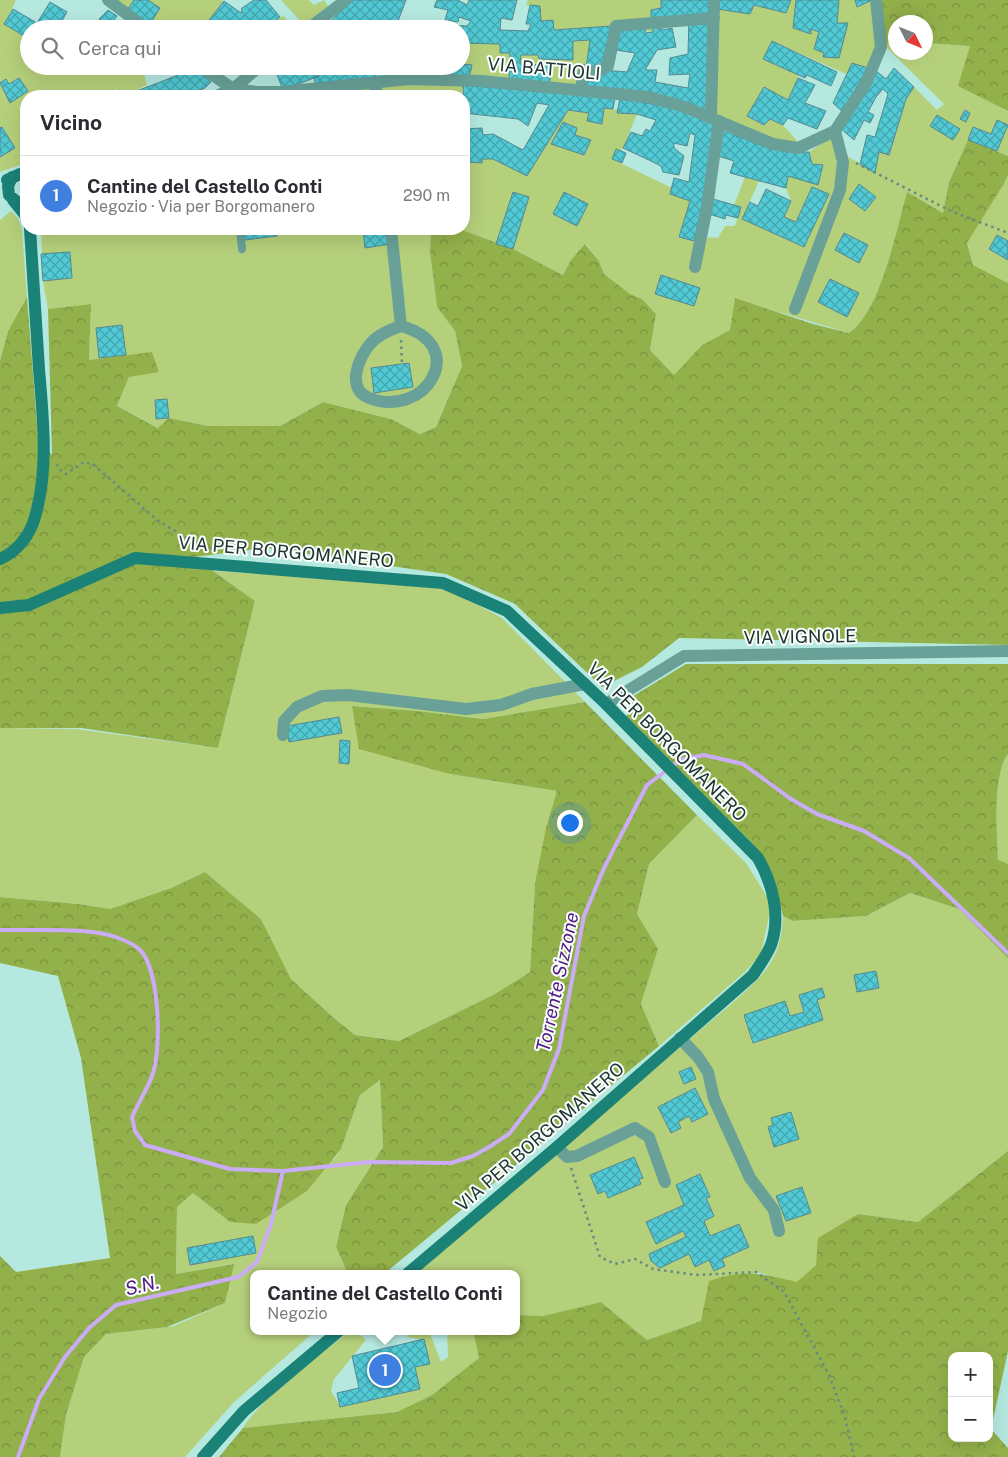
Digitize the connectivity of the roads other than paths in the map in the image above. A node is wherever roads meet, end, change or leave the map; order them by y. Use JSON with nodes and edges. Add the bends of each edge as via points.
{"nodes":[{"id":1,"x":108,"y":0,"type":"edge"},
{"id":2,"x":346,"y":0,"type":"edge"},
{"id":3,"x":714,"y":0,"type":"edge"},
{"id":4,"x":876,"y":0,"type":"edge"},
{"id":5,"x":714,"y":18,"type":"junction"},
{"id":6,"x":135,"y":20,"type":"edge"},
{"id":7,"x":320,"y":20,"type":"edge"},
{"id":8,"x":213,"y":75,"type":"edge"},
{"id":9,"x":249,"y":75,"type":"edge"},
{"id":10,"x":376,"y":82,"type":"junction"},
{"id":11,"x":233,"y":89,"type":"junction"},
{"id":12,"x":249,"y":90,"type":"edge"},
{"id":13,"x":300,"y":90,"type":"edge"},
{"id":14,"x":377,"y":90,"type":"edge"},
{"id":15,"x":581,"y":90,"type":"junction"},
{"id":16,"x":715,"y":119,"type":"junction"},
{"id":17,"x":835,"y":131,"type":"junction"},
{"id":18,"x":20,"y":174,"type":"edge"},
{"id":19,"x":12,"y":177,"type":"junction"},
{"id":20,"x":0,"y":184,"type":"edge"},
{"id":21,"x":7,"y":196,"type":"edge"},
{"id":22,"x":20,"y":200,"type":"edge"},
{"id":23,"x":20,"y":210,"type":"edge"},
{"id":24,"x":30,"y":235,"type":"edge"},
{"id":25,"x":241,"y":235,"type":"edge"},
{"id":26,"x":391,"y":235,"type":"edge"},
{"id":27,"x":242,"y":249,"type":"dead end"},
{"id":28,"x":695,"y":267,"type":"dead end"},
{"id":29,"x":795,"y":309,"type":"dead end"},
{"id":30,"x":401,"y":326,"type":"junction"},
{"id":31,"x":0,"y":559,"type":"edge"},
{"id":32,"x":0,"y":608,"type":"edge"},
{"id":33,"x":1008,"y":651,"type":"edge"},
{"id":34,"x":585,"y":684,"type":"junction"},
{"id":35,"x":606,"y":704,"type":"junction"},
{"id":36,"x":283,"y":735,"type":"dead end"},
{"id":37,"x":680,"y":1038,"type":"junction"},
{"id":38,"x":558,"y":1147,"type":"junction"},
{"id":39,"x":665,"y":1182,"type":"dead end"},
{"id":40,"x":779,"y":1231,"type":"dead end"},
{"id":41,"x":412,"y":1270,"type":"edge"},
{"id":42,"x":333,"y":1335,"type":"edge"},
{"id":43,"x":203,"y":1457,"type":"edge"}],
"edges":[{"from":1,"to":6,"type":"street"},
{"from":2,"to":7,"type":"street"},
{"from":3,"to":5,"type":"street"},
{"from":4,"to":17,"type":"street","via":[[881,47],[866,83]]},
{"from":5,"to":15,"type":"street","via":[[616,26],[608,66],[595,72],[584,70]]},
{"from":5,"to":16,"type":"street"},
{"from":8,"to":11,"type":"street"},
{"from":9,"to":11,"type":"street"},
{"from":10,"to":13,"type":"street","name":"VIA BATTIOLI"},
{"from":10,"to":14,"type":"street"},
{"from":10,"to":15,"type":"street","name":"VIA BATTIOLI","via":[[409,79],[482,81]]},
{"from":11,"to":12,"type":"street","name":"VIA BATTIOLI"},
{"from":15,"to":16,"type":"street","name":"VIA BATTIOLI","via":[[648,97]]},
{"from":16,"to":17,"type":"street","name":"VIA BATTIOLI","via":[[773,144],[798,148]]},
{"from":16,"to":28,"type":"street","via":[[707,207]]},
{"from":17,"to":29,"type":"street","via":[[843,162],[840,190]]},
{"from":18,"to":19,"type":"main road"},
{"from":19,"to":20,"type":"main road"},
{"from":19,"to":21,"type":"main road"},
{"from":21,"to":22,"type":"main road"},
{"from":21,"to":23,"type":"main road"},
{"from":24,"to":31,"type":"main road","via":[[44,433],[42,477],[29,532],[17,548]]},
{"from":25,"to":27,"type":"lane"},
{"from":26,"to":30,"type":"street"},
{"from":30,"to":30,"type":"street","via":[[386,331],[361,357],[356,372],[358,387],[367,398],[384,403],[402,400],[420,394],[431,382],[437,366],[434,350],[425,337]]},
{"from":32,"to":34,"type":"main road","name":"VIA PER BORGOMANERO","via":[[29,605],[135,558],[443,583],[507,611]]},
{"from":33,"to":35,"type":"street","name":"VIA VIGNOLE","via":[[684,656]]},
{"from":34,"to":35,"type":"main road","name":"VIA PER BORGOMANERO"},
{"from":34,"to":36,"type":"street","via":[[532,694],[501,706],[466,709],[348,695],[322,696],[297,707],[290,714],[284,721]]},
{"from":35,"to":37,"type":"main road","name":"VIA PER BORGOMANERO","via":[[758,858],[766,872],[778,920],[771,946],[753,975]]},
{"from":37,"to":38,"type":"main road","name":"VIA PER BORGOMANERO"},
{"from":37,"to":40,"type":"street","via":[[708,1072],[721,1115],[750,1178],[774,1210]]},
{"from":38,"to":39,"type":"street","via":[[567,1157],[577,1156],[635,1128],[649,1137]]},
{"from":38,"to":41,"type":"main road","name":"VIA PER BORGOMANERO"},
{"from":42,"to":43,"type":"main road","via":[[244,1411]]}]}
